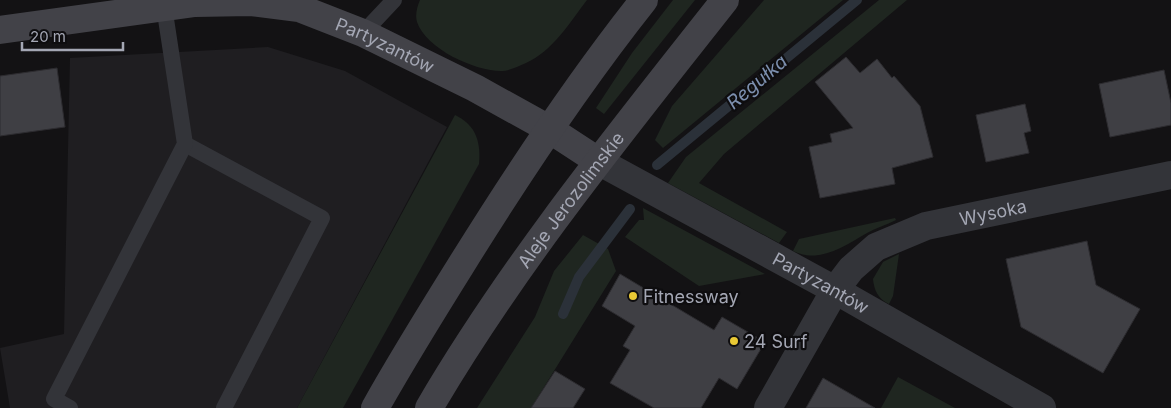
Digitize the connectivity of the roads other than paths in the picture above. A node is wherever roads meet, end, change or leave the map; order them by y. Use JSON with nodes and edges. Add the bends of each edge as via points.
{"nodes":[{"id":1,"x":394,"y":0,"type":"edge"},
{"id":2,"x":644,"y":0,"type":"edge"},
{"id":3,"x":725,"y":0,"type":"edge"},
{"id":4,"x":278,"y":2,"type":"edge"},
{"id":5,"x":164,"y":6,"type":"junction"},
{"id":6,"x":0,"y":30,"type":"edge"},
{"id":7,"x":363,"y":33,"type":"junction"},
{"id":8,"x":549,"y":130,"type":"junction"},
{"id":9,"x":185,"y":144,"type":"junction"},
{"id":10,"x":598,"y":161,"type":"junction"},
{"id":11,"x":1171,"y":174,"type":"edge"},
{"id":12,"x":835,"y":290,"type":"junction"},
{"id":13,"x":70,"y":408,"type":"edge"},
{"id":14,"x":224,"y":408,"type":"edge"},
{"id":15,"x":375,"y":408,"type":"edge"},
{"id":16,"x":429,"y":408,"type":"edge"},
{"id":17,"x":768,"y":408,"type":"edge"},
{"id":18,"x":1042,"y":408,"type":"edge"}],
"edges":[{"from":1,"to":7,"type":"lane"},
{"from":2,"to":8,"type":"main road"},
{"from":3,"to":10,"type":"main road","name":"Aleje Jerozolimskie"},
{"from":4,"to":5,"type":"main road","name":"Partyzantów"},
{"from":4,"to":7,"type":"main road","name":"Partyzantów"},
{"from":5,"to":6,"type":"main road","name":"Partyzantów"},
{"from":5,"to":9,"type":"lane"},
{"from":7,"to":8,"type":"main road","name":"Partyzantów","via":[[475,88]]},
{"from":8,"to":10,"type":"main road","name":"Partyzantów"},
{"from":8,"to":15,"type":"main road","via":[[494,211]]},
{"from":9,"to":13,"type":"lane","via":[[54,399]]},
{"from":9,"to":14,"type":"lane","via":[[322,218]]},
{"from":10,"to":12,"type":"street","name":"Partyzantów"},
{"from":10,"to":16,"type":"main road","name":"Aleje Jerozolimskie","via":[[458,358]]},
{"from":11,"to":12,"type":"street","name":"Wysoka","via":[[918,228],[876,247]]},
{"from":12,"to":17,"type":"street","name":"Wysoka"},
{"from":12,"to":18,"type":"street","name":"Partyzantów"}]}
